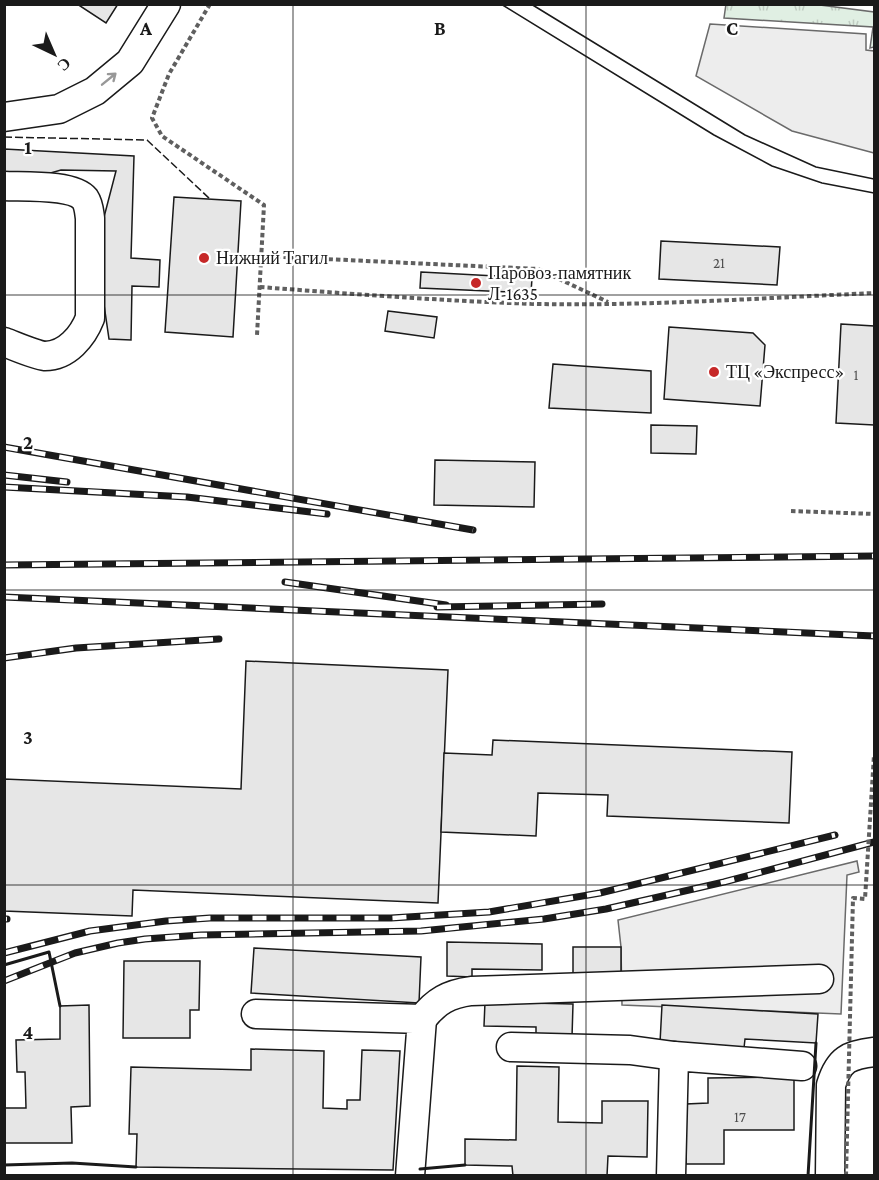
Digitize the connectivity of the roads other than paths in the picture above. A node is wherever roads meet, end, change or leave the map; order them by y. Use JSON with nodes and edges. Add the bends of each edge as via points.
{"nodes":[{"id":1,"x":166,"y":4,"type":"edge"},
{"id":2,"x":4,"y":117,"type":"edge"},
{"id":3,"x":4,"y":186,"type":"edge"},
{"id":4,"x":4,"y":342,"type":"edge"},
{"id":5,"x":819,"y":979,"type":"dead end"},
{"id":6,"x":256,"y":1014,"type":"dead end"},
{"id":7,"x":422,"y":1019,"type":"junction"},
{"id":8,"x":511,"y":1047,"type":"dead end"},
{"id":9,"x":874,"y":1052,"type":"edge"},
{"id":10,"x":674,"y":1056,"type":"junction"},
{"id":11,"x":801,"y":1066,"type":"dead end"},
{"id":12,"x":410,"y":1176,"type":"edge"},
{"id":13,"x":671,"y":1176,"type":"edge"},
{"id":14,"x":830,"y":1176,"type":"edge"}],
"edges":[{"from":2,"to":1,"type":"street","one_way":true,"via":[[59,110],[95,91],[130,62]]},
{"from":3,"to":4,"type":"street","via":[[69,190],[84,198],[90,218],[90,318],[84,334],[62,351],[45,356]]},
{"from":5,"to":7,"type":"street","via":[[471,991],[441,999]]},
{"from":6,"to":7,"type":"street"},
{"from":7,"to":12,"type":"street"},
{"from":8,"to":10,"type":"street","via":[[630,1050]]},
{"from":9,"to":14,"type":"street","via":[[854,1055],[834,1074]]},
{"from":10,"to":11,"type":"street"},
{"from":10,"to":13,"type":"street"}]}
